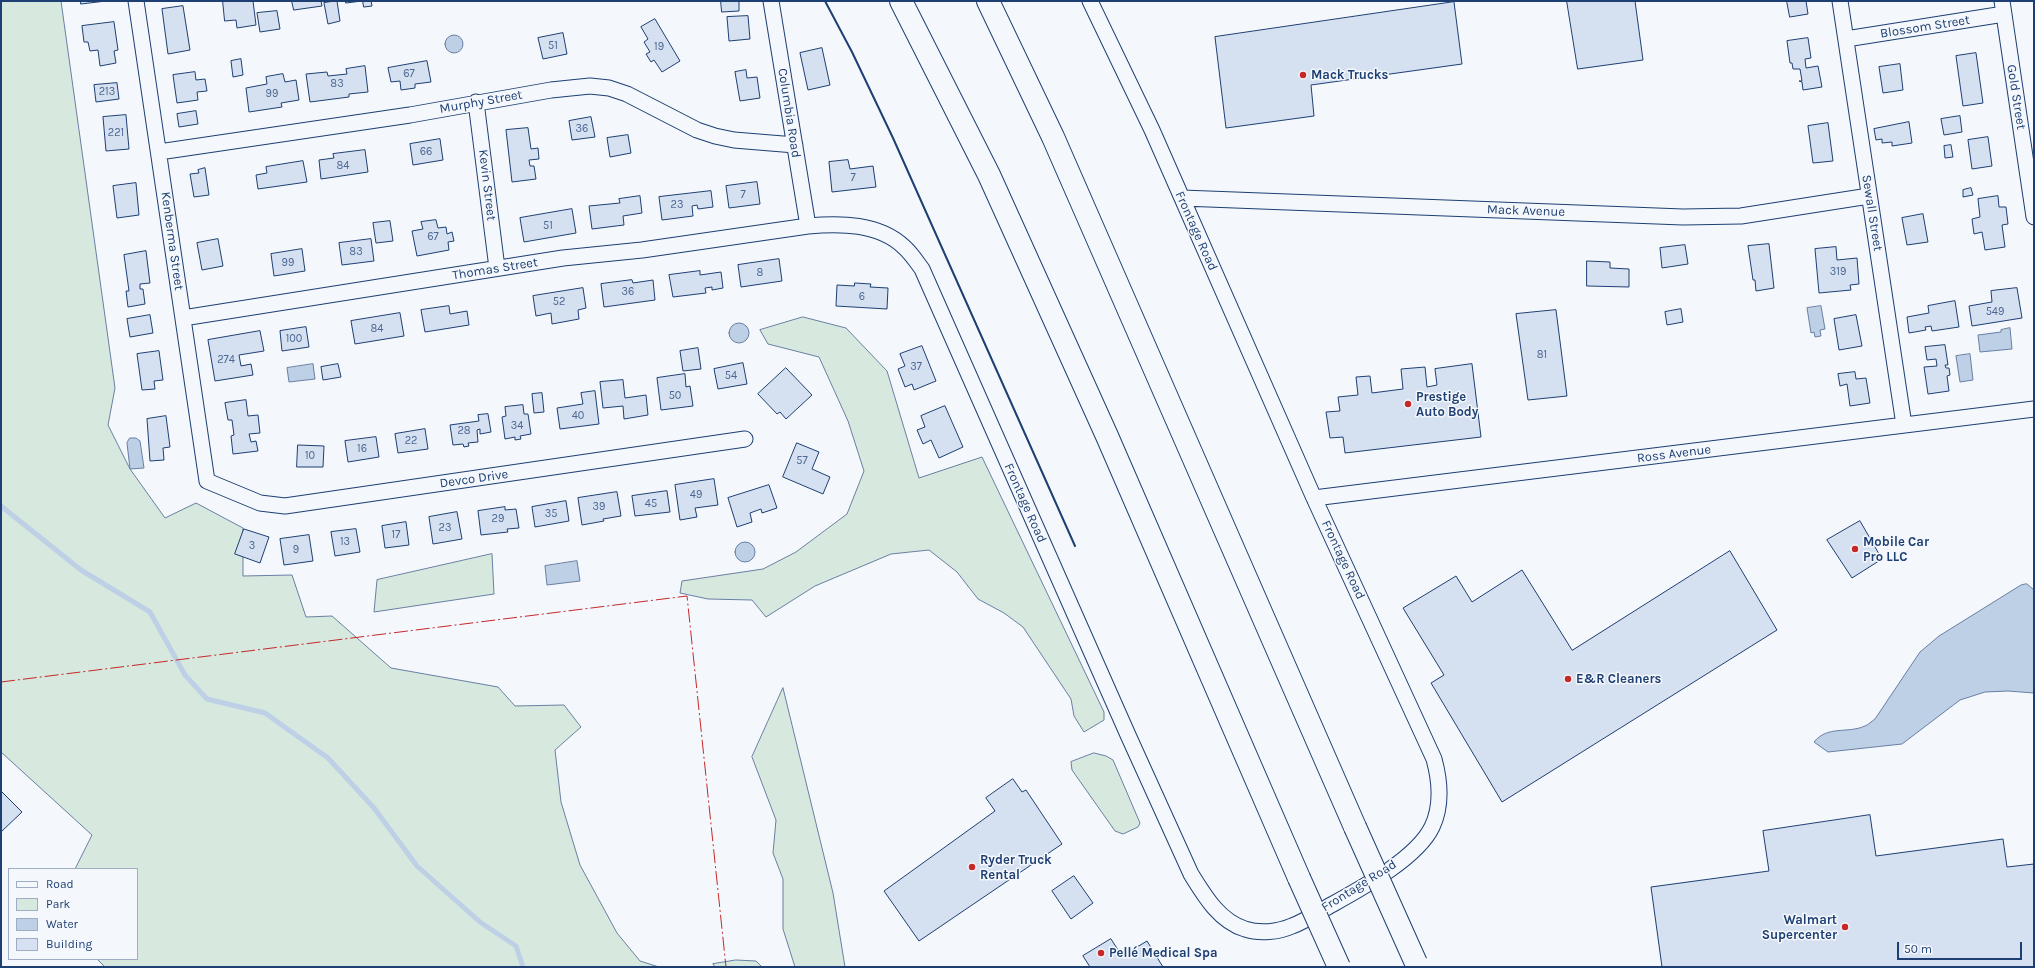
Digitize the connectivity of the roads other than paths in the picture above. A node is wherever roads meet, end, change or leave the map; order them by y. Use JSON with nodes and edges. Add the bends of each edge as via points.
{"nodes":[{"id":1,"x":136,"y":1,"type":"edge"},
{"id":2,"x":771,"y":1,"type":"edge"},
{"id":3,"x":896,"y":1,"type":"edge"},
{"id":4,"x":988,"y":1,"type":"edge"},
{"id":5,"x":1090,"y":1,"type":"edge"},
{"id":6,"x":1840,"y":1,"type":"edge"},
{"id":7,"x":2003,"y":8,"type":"edge"},
{"id":8,"x":906,"y":10,"type":"edge"},
{"id":9,"x":1846,"y":39,"type":"junction"},
{"id":10,"x":476,"y":102,"type":"junction"},
{"id":11,"x":794,"y":145,"type":"junction"},
{"id":12,"x":159,"y":152,"type":"junction"},
{"id":13,"x":1869,"y":196,"type":"junction"},
{"id":14,"x":1182,"y":198,"type":"junction"},
{"id":15,"x":2034,"y":217,"type":"edge"},
{"id":16,"x":808,"y":226,"type":"junction"},
{"id":17,"x":497,"y":268,"type":"junction"},
{"id":18,"x":183,"y":318,"type":"junction"},
{"id":19,"x":2034,"y":409,"type":"edge"},
{"id":20,"x":1904,"y":425,"type":"junction"},
{"id":21,"x":745,"y":439,"type":"dead end"},
{"id":22,"x":207,"y":481,"type":"joint"},
{"id":23,"x":1314,"y":498,"type":"junction"},
{"id":24,"x":1417,"y":965,"type":"edge"},
{"id":25,"x":1339,"y":967,"type":"edge"}],
"edges":[{"from":1,"to":12,"type":"street","name":"Kenberma Street"},
{"from":2,"to":11,"type":"street","name":"Columbia Road"},
{"from":3,"to":8,"type":"highway"},
{"from":4,"to":24,"type":"highway","bridge":true,"via":[[1053,137]]},
{"from":5,"to":14,"type":"street","name":"Frontage Road"},
{"from":6,"to":9,"type":"street","name":"Sewall Street"},
{"from":7,"to":9,"type":"street","name":"Blossom Street"},
{"from":7,"to":15,"type":"street","name":"Gold Street"},
{"from":8,"to":25,"type":"highway","bridge":true,"via":[[993,182]]},
{"from":9,"to":13,"type":"street","name":"Sewall Street"},
{"from":10,"to":11,"type":"street","name":"Murphy Street","via":[[570,87],[609,88],[627,94],[703,132],[734,140]]},
{"from":10,"to":12,"type":"street","name":"Murphy Street","via":[[410,115]]},
{"from":10,"to":17,"type":"street","name":"Kevin Street"},
{"from":11,"to":16,"type":"street","name":"Columbia Road"},
{"from":12,"to":18,"type":"street","name":"Kenberma Street"},
{"from":13,"to":14,"type":"street","name":"Mack Avenue","via":[[1741,216],[1683,217]]},
{"from":13,"to":20,"type":"street","name":"Sewall Street"},
{"from":14,"to":23,"type":"street","name":"Frontage Road"},
{"from":16,"to":17,"type":"street","name":"Thomas Street"},
{"from":16,"to":23,"type":"street","name":"Frontage Road","via":[[842,224],[876,231],[904,246],[922,268],[1191,874],[1222,916],[1236,926],[1254,931],[1281,930],[1293,926],[1367,885],[1402,860],[1425,838],[1437,814],[1439,785],[1434,759]]},
{"from":17,"to":18,"type":"street","name":"Thomas Street"},
{"from":18,"to":22,"type":"street","name":"Kenberma Street"},
{"from":19,"to":20,"type":"street","name":"Ross Avenue"},
{"from":20,"to":23,"type":"street","name":"Ross Avenue"},
{"from":21,"to":22,"type":"street","name":"Devco Drive","via":[[285,506],[260,503]]}]}
